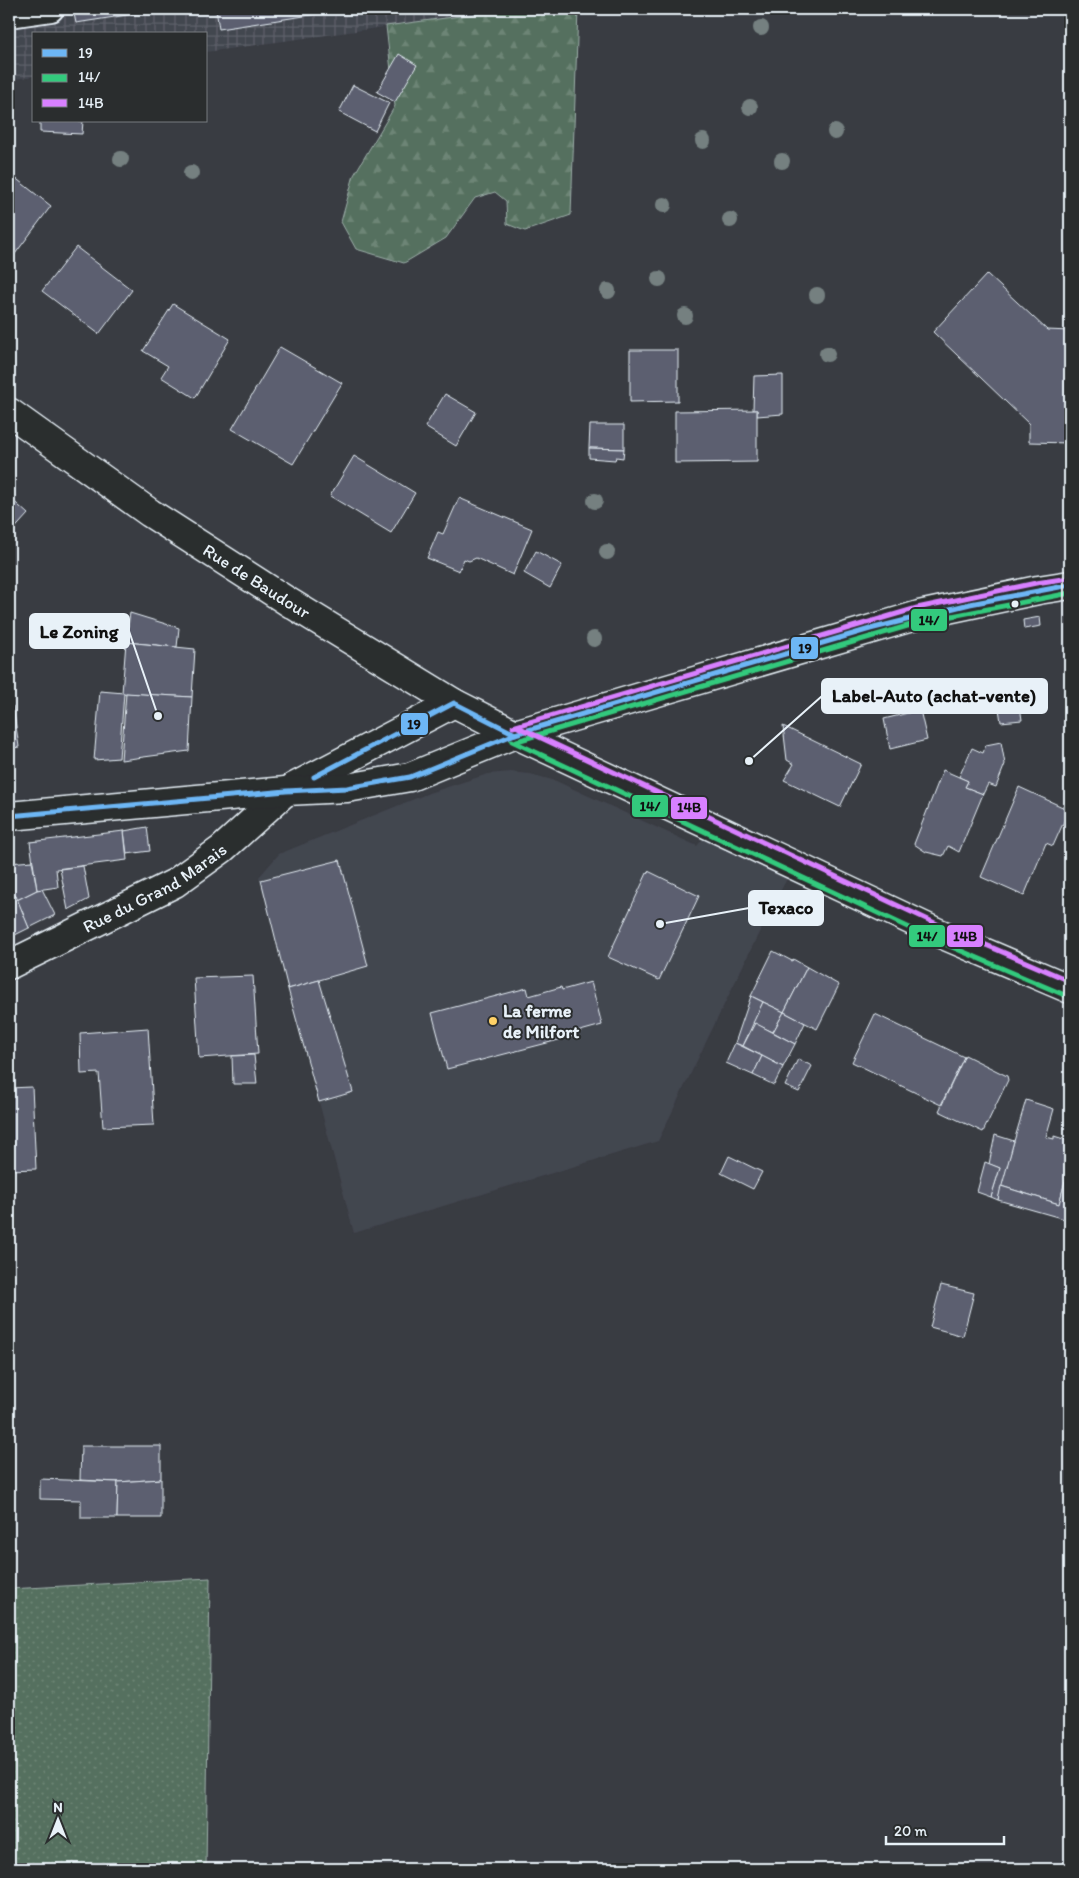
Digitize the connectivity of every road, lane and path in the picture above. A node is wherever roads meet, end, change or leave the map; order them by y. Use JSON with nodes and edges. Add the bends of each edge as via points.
{"nodes":[{"id":1,"x":51,"y":9,"type":"edge"},
{"id":2,"x":9,"y":14,"type":"edge"},
{"id":3,"x":9,"y":412,"type":"edge"},
{"id":4,"x":1070,"y":585,"type":"edge"},
{"id":5,"x":454,"y":703,"type":"junction"},
{"id":6,"x":515,"y":734,"type":"junction"},
{"id":7,"x":286,"y":791,"type":"junction"},
{"id":8,"x":9,"y":816,"type":"edge"},
{"id":9,"x":9,"y":965,"type":"edge"},
{"id":10,"x":1070,"y":989,"type":"edge"}],
"edges":[{"from":1,"to":2,"type":"lane"},
{"from":3,"to":5,"type":"main road","name":"Rue de Baudour","via":[[150,514]]},
{"from":4,"to":6,"type":"main road","via":[[919,615]]},
{"from":5,"to":6,"type":"main road","name":"Rue de Baudour"},
{"from":5,"to":7,"type":"main road"},
{"from":6,"to":7,"type":"main road","via":[[410,778],[347,788]]},
{"from":6,"to":10,"type":"main road","name":"Rue de Baudour","via":[[925,926]]},
{"from":7,"to":8,"type":"main road"},
{"from":7,"to":9,"type":"main road","name":"Rue du Grand Marais","via":[[222,849],[175,883]]}]}
